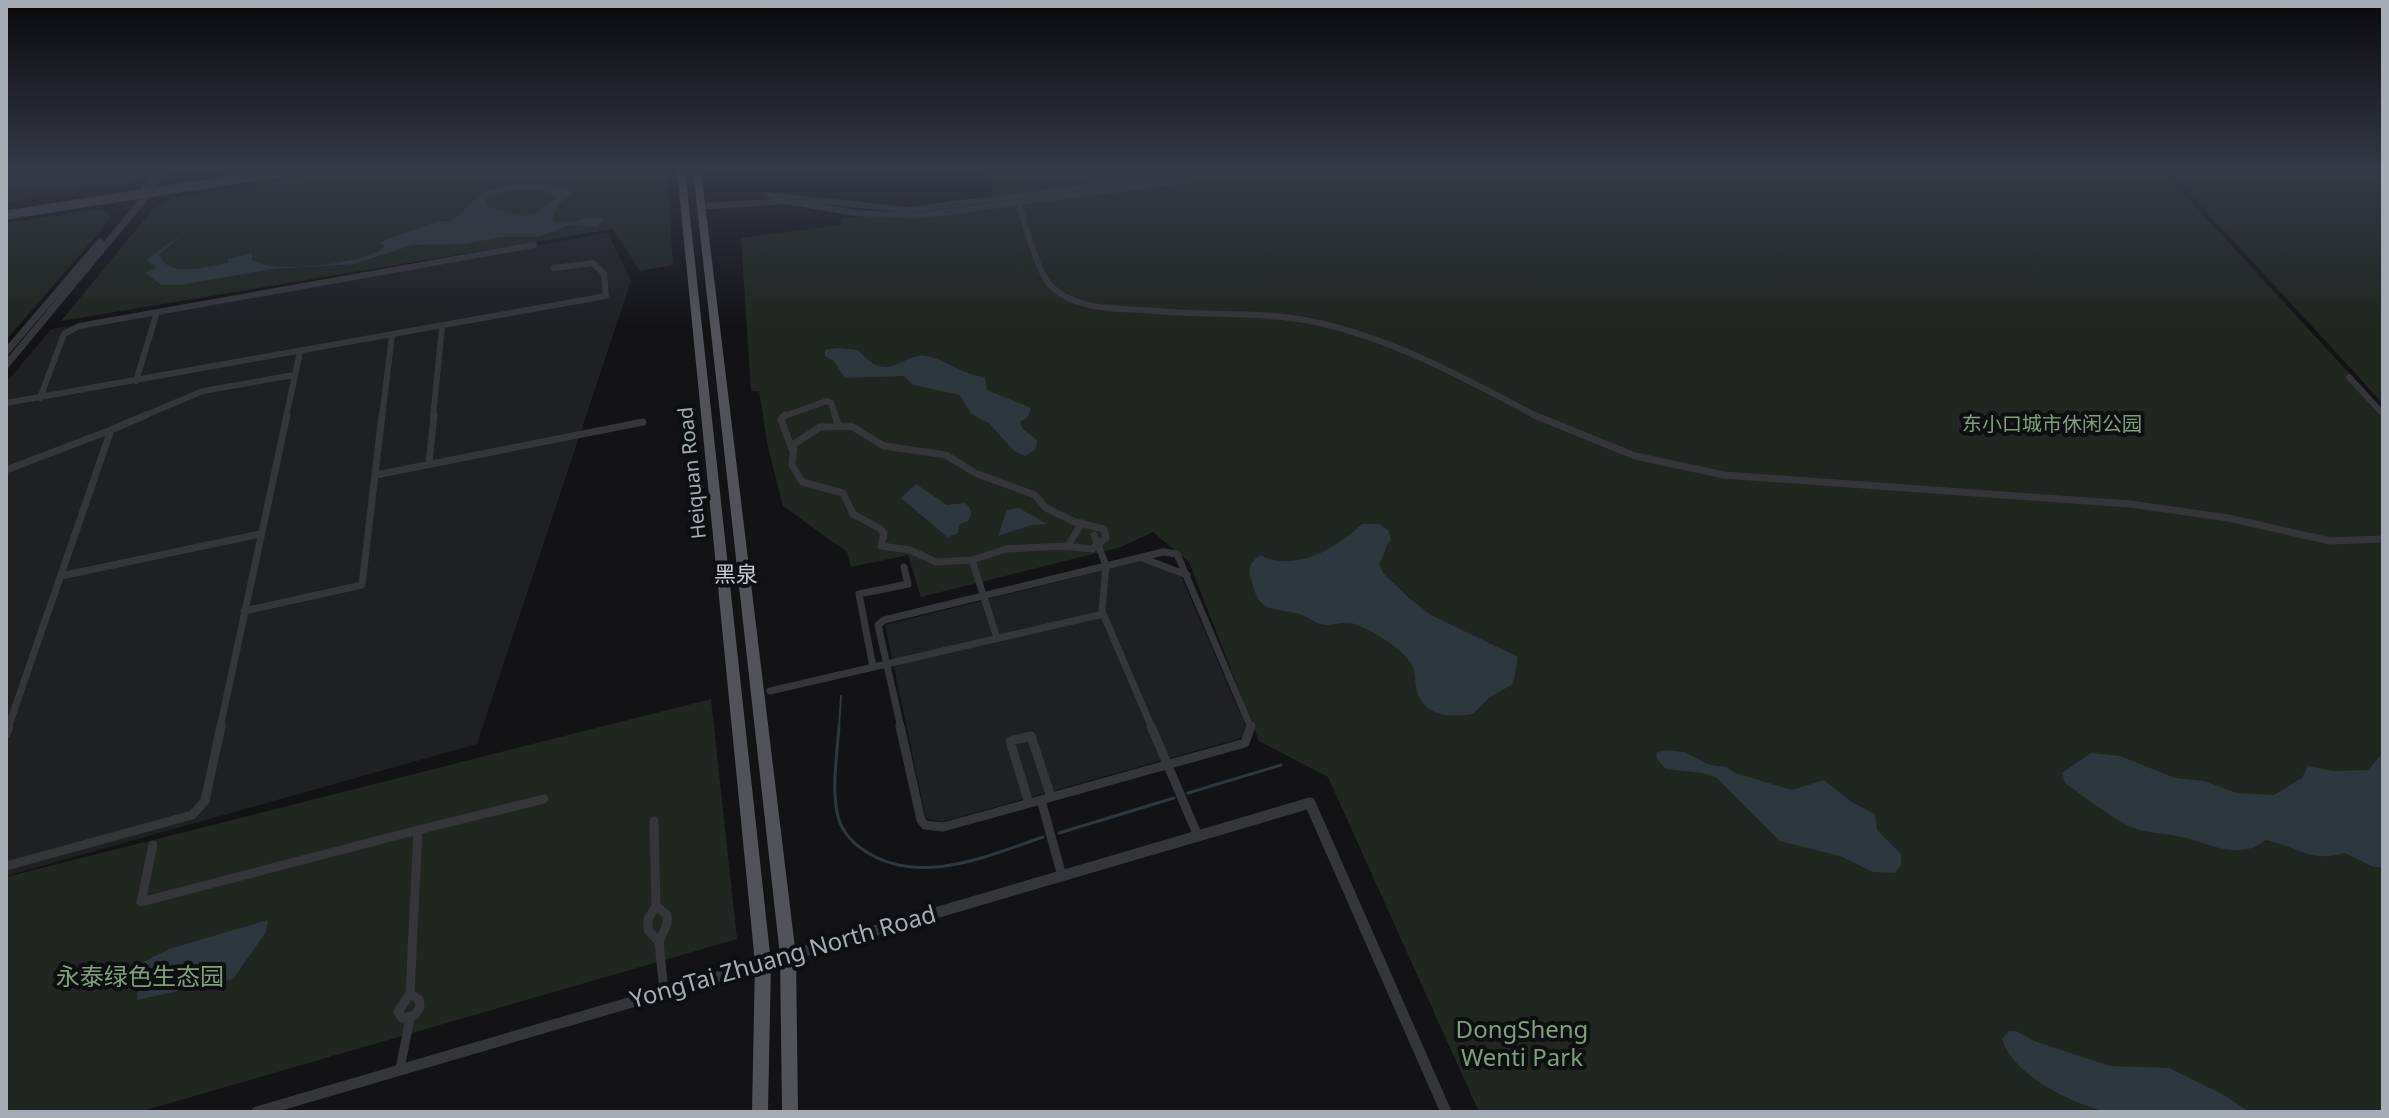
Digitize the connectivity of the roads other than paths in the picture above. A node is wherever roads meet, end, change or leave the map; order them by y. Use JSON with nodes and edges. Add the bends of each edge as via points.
{"nodes":[{"id":1,"x":119,"y":222,"type":"edge"},
{"id":2,"x":121,"y":222,"type":"edge"},
{"id":3,"x":687,"y":222,"type":"edge"},
{"id":4,"x":705,"y":222,"type":"edge"},
{"id":5,"x":1024,"y":222,"type":"edge"},
{"id":6,"x":534,"y":245,"type":"dead end"},
{"id":7,"x":554,"y":268,"type":"dead end"},
{"id":8,"x":157,"y":312,"type":"junction"},
{"id":9,"x":442,"y":327,"type":"junction"},
{"id":10,"x":392,"y":336,"type":"junction"},
{"id":11,"x":6,"y":352,"type":"edge"},
{"id":12,"x":300,"y":352,"type":"junction"},
{"id":13,"x":6,"y":365,"type":"edge"},
{"id":14,"x":294,"y":375,"type":"junction"},
{"id":15,"x":2349,"y":377,"type":"dead end"},
{"id":16,"x":136,"y":381,"type":"junction"},
{"id":17,"x":40,"y":398,"type":"junction"},
{"id":18,"x":6,"y":403,"type":"edge"},
{"id":19,"x":2383,"y":414,"type":"edge"},
{"id":20,"x":643,"y":422,"type":"dead end"},
{"id":21,"x":838,"y":424,"type":"junction"},
{"id":22,"x":111,"y":430,"type":"junction"},
{"id":23,"x":792,"y":449,"type":"junction"},
{"id":24,"x":429,"y":463,"type":"junction"},
{"id":25,"x":6,"y":470,"type":"edge"},
{"id":26,"x":376,"y":475,"type":"junction"},
{"id":27,"x":1082,"y":523,"type":"junction"},
{"id":28,"x":260,"y":534,"type":"junction"},
{"id":29,"x":1094,"y":535,"type":"dead end"},
{"id":30,"x":2383,"y":539,"type":"edge"},
{"id":31,"x":1067,"y":547,"type":"junction"},
{"id":32,"x":1099,"y":547,"type":"junction"},
{"id":33,"x":1140,"y":557,"type":"junction"},
{"id":34,"x":972,"y":560,"type":"junction"},
{"id":35,"x":1106,"y":565,"type":"junction"},
{"id":36,"x":904,"y":567,"type":"dead end"},
{"id":37,"x":1188,"y":575,"type":"junction"},
{"id":38,"x":61,"y":576,"type":"junction"},
{"id":39,"x":983,"y":596,"type":"junction"},
{"id":40,"x":244,"y":611,"type":"junction"},
{"id":41,"x":1103,"y":614,"type":"junction"},
{"id":42,"x":997,"y":638,"type":"junction"},
{"id":43,"x":887,"y":664,"type":"junction"},
{"id":44,"x":873,"y":667,"type":"junction"},
{"id":45,"x":770,"y":691,"type":"dead end"},
{"id":46,"x":6,"y":734,"type":"edge"},
{"id":47,"x":1168,"y":764,"type":"junction"},
{"id":48,"x":1046,"y":798,"type":"junction"},
{"id":49,"x":544,"y":799,"type":"dead end"},
{"id":50,"x":1029,"y":803,"type":"junction"},
{"id":51,"x":654,"y":821,"type":"dead end"},
{"id":52,"x":418,"y":830,"type":"junction"},
{"id":53,"x":1198,"y":836,"type":"junction"},
{"id":54,"x":153,"y":845,"type":"dead end"},
{"id":55,"x":6,"y":866,"type":"edge"},
{"id":56,"x":1062,"y":876,"type":"junction"},
{"id":57,"x":656,"y":906,"type":"junction"},
{"id":58,"x":659,"y":942,"type":"junction"},
{"id":59,"x":788,"y":956,"type":"junction"},
{"id":60,"x":763,"y":963,"type":"junction"},
{"id":61,"x":664,"y":992,"type":"junction"},
{"id":62,"x":400,"y":1069,"type":"junction"},
{"id":63,"x":257,"y":1112,"type":"edge"},
{"id":64,"x":760,"y":1112,"type":"edge"},
{"id":65,"x":790,"y":1112,"type":"edge"},
{"id":66,"x":1446,"y":1112,"type":"edge"}],
"edges":[{"from":1,"to":11,"type":"street"},
{"from":2,"to":13,"type":"street"},
{"from":3,"to":60,"type":"main road","name":"Heiquan Road"},
{"from":4,"to":59,"type":"main road","name":"Heiquan Road"},
{"from":5,"to":30,"type":"street","via":[[1051,287],[1085,305],[1315,322],[1442,367],[1539,418],[1635,456],[1724,475],[2130,504],[2228,518],[2330,541]]},
{"from":6,"to":8,"type":"street"},
{"from":7,"to":9,"type":"street","via":[[593,263],[604,274],[606,296]]},
{"from":8,"to":16,"type":"street"},
{"from":8,"to":17,"type":"street","via":[[79,326],[64,334]]},
{"from":9,"to":10,"type":"street"},
{"from":9,"to":24,"type":"street"},
{"from":10,"to":12,"type":"street"},
{"from":10,"to":26,"type":"street"},
{"from":12,"to":14,"type":"street"},
{"from":12,"to":16,"type":"street"},
{"from":14,"to":22,"type":"street","via":[[203,391]]},
{"from":14,"to":28,"type":"street"},
{"from":15,"to":19,"type":"street"},
{"from":16,"to":17,"type":"street"},
{"from":17,"to":18,"type":"street"},
{"from":20,"to":24,"type":"street"},
{"from":21,"to":23,"type":"street","via":[[811,430]]},
{"from":21,"to":23,"type":"street","via":[[827,401],[783,416]]},
{"from":21,"to":27,"type":"street","via":[[856,428],[884,446],[946,455],[975,473],[1035,495],[1046,508]]},
{"from":22,"to":25,"type":"street"},
{"from":22,"to":38,"type":"street"},
{"from":23,"to":34,"type":"street","via":[[792,465],[802,482],[843,493],[853,514],[881,529],[881,546],[944,563]]},
{"from":24,"to":26,"type":"street"},
{"from":26,"to":40,"type":"street","via":[[362,585]]},
{"from":27,"to":31,"type":"street"},
{"from":27,"to":32,"type":"street","via":[[1107,532]]},
{"from":28,"to":38,"type":"street"},
{"from":28,"to":40,"type":"street"},
{"from":29,"to":32,"type":"street"},
{"from":31,"to":32,"type":"street"},
{"from":31,"to":34,"type":"street","via":[[1006,549]]},
{"from":32,"to":35,"type":"street"},
{"from":33,"to":35,"type":"street"},
{"from":33,"to":37,"type":"street"},
{"from":33,"to":37,"type":"street","via":[[1172,552]]},
{"from":34,"to":39,"type":"street"},
{"from":35,"to":39,"type":"street"},
{"from":35,"to":41,"type":"street"},
{"from":36,"to":44,"type":"street","via":[[908,584],[859,594]]},
{"from":37,"to":47,"type":"street","via":[[1252,729],[1245,743]]},
{"from":38,"to":46,"type":"street"},
{"from":39,"to":42,"type":"street"},
{"from":39,"to":43,"type":"street","via":[[884,620],[878,625]]},
{"from":40,"to":55,"type":"street","via":[[205,801],[192,815]]},
{"from":41,"to":42,"type":"street"},
{"from":41,"to":47,"type":"street"},
{"from":42,"to":43,"type":"street"},
{"from":43,"to":44,"type":"street"},
{"from":43,"to":50,"type":"street","via":[[925,825],[943,827]]},
{"from":44,"to":45,"type":"street"},
{"from":47,"to":48,"type":"street"},
{"from":47,"to":53,"type":"street"},
{"from":48,"to":50,"type":"street"},
{"from":48,"to":50,"type":"street","via":[[1031,736],[1010,741]]},
{"from":48,"to":56,"type":"street"},
{"from":49,"to":52,"type":"street"},
{"from":51,"to":57,"type":"street"},
{"from":52,"to":54,"type":"street","via":[[141,902]]},
{"from":52,"to":62,"type":"street","via":[[410,993],[420,1004],[410,1018]]},
{"from":53,"to":56,"type":"street","name":"YongTai Zhuang North Road"},
{"from":53,"to":66,"type":"street","name":"YongTai Zhuang North Road","via":[[1310,803]]},
{"from":56,"to":59,"type":"street","name":"YongTai Zhuang North Road"},
{"from":57,"to":58,"type":"street","via":[[648,930]]},
{"from":57,"to":58,"type":"street","via":[[667,915]]},
{"from":58,"to":61,"type":"street"},
{"from":59,"to":60,"type":"street","name":"YongTai Zhuang North Road"},
{"from":59,"to":65,"type":"main road"},
{"from":60,"to":61,"type":"street","name":"YongTai Zhuang North Road"},
{"from":60,"to":64,"type":"main road"},
{"from":61,"to":62,"type":"street","name":"YongTai Zhuang North Road"},
{"from":62,"to":63,"type":"street","name":"YongTai Zhuang North Road"}]}
